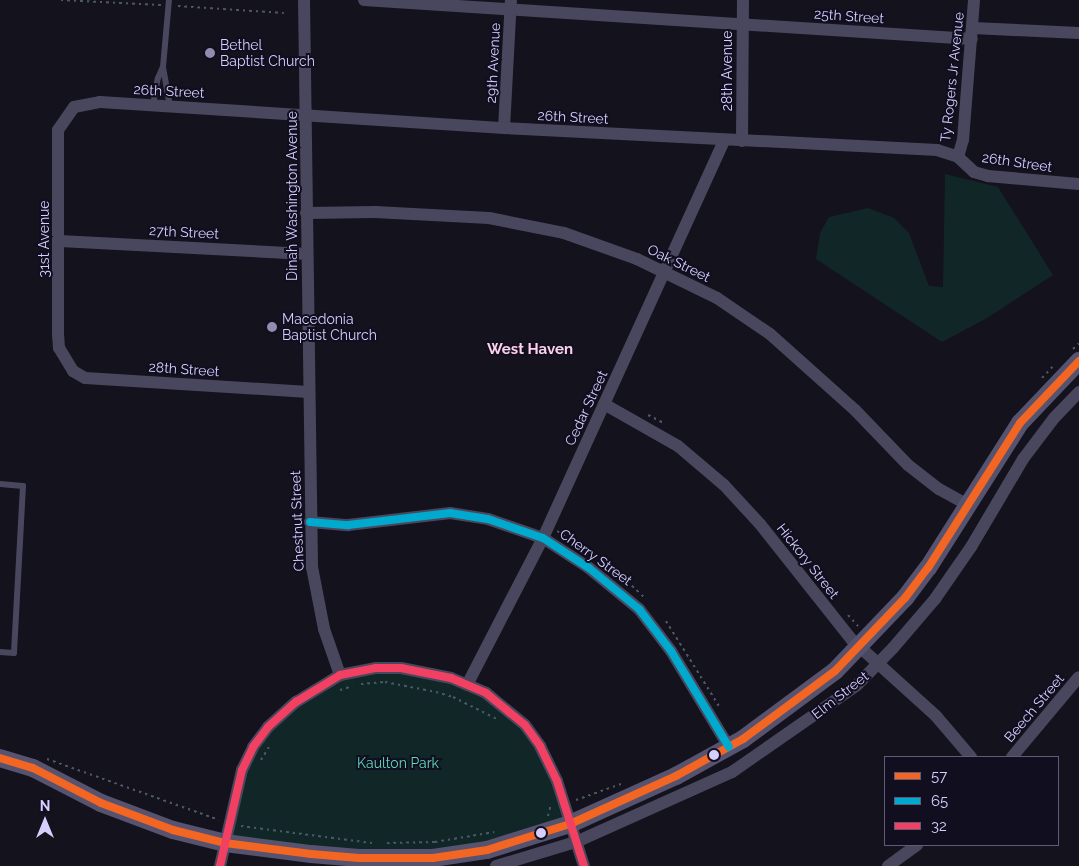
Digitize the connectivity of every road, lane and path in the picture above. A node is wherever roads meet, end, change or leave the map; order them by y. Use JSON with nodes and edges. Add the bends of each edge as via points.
{"nodes":[{"id":1,"x":169,"y":0,"type":"edge"},
{"id":2,"x":304,"y":0,"type":"edge"},
{"id":3,"x":364,"y":0,"type":"edge"},
{"id":4,"x":743,"y":0,"type":"edge"},
{"id":5,"x":974,"y":0,"type":"edge"},
{"id":6,"x":511,"y":5,"type":"edge"},
{"id":7,"x":742,"y":24,"type":"junction"},
{"id":8,"x":972,"y":33,"type":"junction"},
{"id":9,"x":1079,"y":33,"type":"edge"},
{"id":10,"x":163,"y":67,"type":"junction"},
{"id":11,"x":153,"y":105,"type":"junction"},
{"id":12,"x":170,"y":106,"type":"junction"},
{"id":13,"x":307,"y":114,"type":"junction"},
{"id":14,"x":64,"y":117,"type":"joint"},
{"id":15,"x":504,"y":128,"type":"junction"},
{"id":16,"x":724,"y":140,"type":"junction"},
{"id":17,"x":742,"y":141,"type":"junction"},
{"id":18,"x":958,"y":157,"type":"junction"},
{"id":19,"x":1079,"y":184,"type":"edge"},
{"id":20,"x":306,"y":213,"type":"junction"},
{"id":21,"x":60,"y":241,"type":"junction"},
{"id":22,"x":307,"y":254,"type":"junction"},
{"id":23,"x":667,"y":272,"type":"junction"},
{"id":24,"x":1079,"y":343,"type":"edge"},
{"id":25,"x":1075,"y":356,"type":"edge"},
{"id":26,"x":65,"y":360,"type":"joint"},
{"id":27,"x":1058,"y":362,"type":"dead end"},
{"id":28,"x":1039,"y":381,"type":"dead end"},
{"id":29,"x":308,"y":392,"type":"junction"},
{"id":30,"x":1079,"y":392,"type":"edge"},
{"id":31,"x":604,"y":404,"type":"junction"},
{"id":32,"x":0,"y":484,"type":"edge"},
{"id":33,"x":968,"y":505,"type":"junction"},
{"id":34,"x":310,"y":522,"type":"junction"},
{"id":35,"x":549,"y":526,"type":"junction"},
{"id":36,"x":543,"y":538,"type":"junction"},
{"id":37,"x":645,"y":598,"type":"dead end"},
{"id":38,"x":666,"y":621,"type":"dead end"},
{"id":39,"x":860,"y":648,"type":"junction"},
{"id":40,"x":0,"y":652,"type":"edge"},
{"id":41,"x":877,"y":664,"type":"junction"},
{"id":42,"x":340,"y":675,"type":"junction"},
{"id":43,"x":1079,"y":677,"type":"edge"},
{"id":44,"x":468,"y":685,"type":"junction"},
{"id":45,"x":337,"y":691,"type":"dead end"},
{"id":46,"x":720,"y":708,"type":"dead end"},
{"id":47,"x":502,"y":721,"type":"dead end"},
{"id":48,"x":273,"y":741,"type":"dead end"},
{"id":49,"x":729,"y":747,"type":"junction"},
{"id":50,"x":970,"y":756,"type":"edge"},
{"id":51,"x":1013,"y":756,"type":"edge"},
{"id":52,"x":42,"y":757,"type":"dead end"},
{"id":53,"x":0,"y":758,"type":"edge"},
{"id":54,"x":709,"y":758,"type":"junction"},
{"id":55,"x":258,"y":764,"type":"dead end"},
{"id":56,"x":716,"y":779,"type":"junction"},
{"id":57,"x":625,"y":783,"type":"dead end"},
{"id":58,"x":551,"y":797,"type":"dead end"},
{"id":59,"x":568,"y":816,"type":"junction"},
{"id":60,"x":242,"y":820,"type":"dead end"},
{"id":61,"x":229,"y":823,"type":"junction"},
{"id":62,"x":242,"y":827,"type":"junction"},
{"id":63,"x":501,"y":831,"type":"dead end"},
{"id":64,"x":225,"y":842,"type":"junction"},
{"id":65,"x":576,"y":842,"type":"junction"},
{"id":66,"x":374,"y":843,"type":"dead end"},
{"id":67,"x":382,"y":843,"type":"dead end"},
{"id":68,"x":916,"y":846,"type":"edge"},
{"id":69,"x":363,"y":862,"type":"edge"},
{"id":70,"x":430,"y":862,"type":"edge"},
{"id":71,"x":220,"y":866,"type":"edge"},
{"id":72,"x":496,"y":866,"type":"edge"},
{"id":73,"x":584,"y":866,"type":"edge"},
{"id":74,"x":888,"y":866,"type":"edge"}],
"edges":[{"from":1,"to":10,"type":"lane"},
{"from":2,"to":13,"type":"street","name":"Dinah Washington Avenue"},
{"from":3,"to":6,"type":"street","name":"25th Street"},
{"from":4,"to":7,"type":"street","name":"28th Avenue"},
{"from":5,"to":8,"type":"street","name":"Ty Rogers Jr Avenue"},
{"from":6,"to":7,"type":"street","name":"25th Street"},
{"from":6,"to":15,"type":"street","name":"29th Avenue"},
{"from":7,"to":8,"type":"street","name":"25th Street"},
{"from":7,"to":17,"type":"street","name":"28th Avenue"},
{"from":8,"to":9,"type":"street","name":"25th Street"},
{"from":8,"to":18,"type":"street","name":"Ty Rogers Jr Avenue","via":[[963,140]]},
{"from":10,"to":11,"type":"lane"},
{"from":10,"to":12,"type":"lane"},
{"from":11,"to":12,"type":"street","name":"26th Street"},
{"from":11,"to":14,"type":"street","name":"26th Street","via":[[87,102]]},
{"from":12,"to":13,"type":"street","name":"26th Street"},
{"from":13,"to":15,"type":"street","name":"26th Street"},
{"from":13,"to":20,"type":"street","name":"Dinah Washington Avenue"},
{"from":14,"to":21,"type":"street","name":"31st Avenue","via":[[58,130]]},
{"from":15,"to":16,"type":"street","name":"26th Street"},
{"from":16,"to":17,"type":"street","name":"26th Street"},
{"from":16,"to":23,"type":"street","name":"Cedar Street"},
{"from":17,"to":18,"type":"street","name":"26th Street","via":[[937,150]]},
{"from":18,"to":19,"type":"street","name":"26th Street","via":[[974,172],[988,176]]},
{"from":20,"to":22,"type":"street","name":"Dinah Washington Avenue"},
{"from":20,"to":23,"type":"street","name":"Oak Street","via":[[375,212],[489,218],[564,234]]},
{"from":21,"to":22,"type":"street","name":"27th Street"},
{"from":21,"to":26,"type":"street","name":"31st Avenue","via":[[58,335]]},
{"from":22,"to":29,"type":"street","name":"Dinah Washington Avenue"},
{"from":23,"to":31,"type":"street","name":"Cedar Street"},
{"from":23,"to":33,"type":"street","name":"Oak Street","via":[[717,298],[770,334],[855,410],[908,466]]},
{"from":24,"to":25,"type":"path"},
{"from":25,"to":33,"type":"street","name":"Elm Street","via":[[1020,423]]},
{"from":26,"to":29,"type":"street","name":"28th Street","via":[[73,371],[85,378]]},
{"from":27,"to":28,"type":"path"},
{"from":29,"to":34,"type":"street","name":"Chestnut Street"},
{"from":30,"to":41,"type":"street","name":"Elm Street","via":[[1054,418],[1024,459],[945,585]]},
{"from":31,"to":35,"type":"street","name":"Cedar Street"},
{"from":31,"to":39,"type":"street","name":"Hickory Street","via":[[678,446],[724,485]]},
{"from":32,"to":40,"type":"lane","via":[[23,486],[14,652]]},
{"from":33,"to":39,"type":"street","name":"Elm Street","via":[[905,598]]},
{"from":34,"to":36,"type":"street","name":"Cherry Street","via":[[348,525],[450,513],[488,519]]},
{"from":34,"to":42,"type":"street","name":"Chestnut Street","via":[[316,592]]},
{"from":35,"to":36,"type":"street","name":"Cedar Street"},
{"from":35,"to":37,"type":"path","via":[[612,568]]},
{"from":36,"to":44,"type":"street","name":"Cedar Street"},
{"from":36,"to":49,"type":"street","name":"Cherry Street","via":[[589,568],[643,614],[670,651]]},
{"from":38,"to":46,"type":"path"},
{"from":39,"to":41,"type":"street","name":"Hickory Street"},
{"from":39,"to":49,"type":"street","name":"Elm Street","via":[[805,696]]},
{"from":41,"to":50,"type":"street","name":"Hickory Street","via":[[936,716]]},
{"from":41,"to":56,"type":"street","name":"Elm Street","via":[[847,692],[743,766]]},
{"from":42,"to":44,"type":"street","via":[[376,668],[400,668],[426,671]]},
{"from":42,"to":61,"type":"street","via":[[286,710],[253,747],[242,770]]},
{"from":43,"to":51,"type":"street","name":"Beech Street"},
{"from":44,"to":59,"type":"street","via":[[497,700],[525,726],[547,757]]},
{"from":45,"to":47,"type":"path","via":[[357,684],[385,682],[453,697]]},
{"from":48,"to":55,"type":"path"},
{"from":49,"to":54,"type":"street","name":"Elm Street"},
{"from":52,"to":61,"type":"path"},
{"from":53,"to":64,"type":"street","name":"Elm Street","via":[[33,768],[136,818]]},
{"from":54,"to":56,"type":"street"},
{"from":54,"to":59,"type":"street","name":"Elm Street"},
{"from":56,"to":65,"type":"street","name":"Elm Street"},
{"from":57,"to":59,"type":"path","via":[[572,802]]},
{"from":58,"to":59,"type":"path","via":[[547,817]]},
{"from":59,"to":65,"type":"street"},
{"from":59,"to":70,"type":"street","name":"Elm Street","via":[[487,850]]},
{"from":60,"to":62,"type":"path"},
{"from":61,"to":62,"type":"path"},
{"from":61,"to":64,"type":"street"},
{"from":62,"to":66,"type":"path"},
{"from":63,"to":67,"type":"path","via":[[435,842]]},
{"from":64,"to":69,"type":"street","name":"Elm Street"},
{"from":64,"to":71,"type":"street"},
{"from":65,"to":72,"type":"street","name":"Elm Street"},
{"from":65,"to":73,"type":"street"},
{"from":68,"to":74,"type":"street"},
{"from":69,"to":70,"type":"street","name":"Elm Street"}]}
